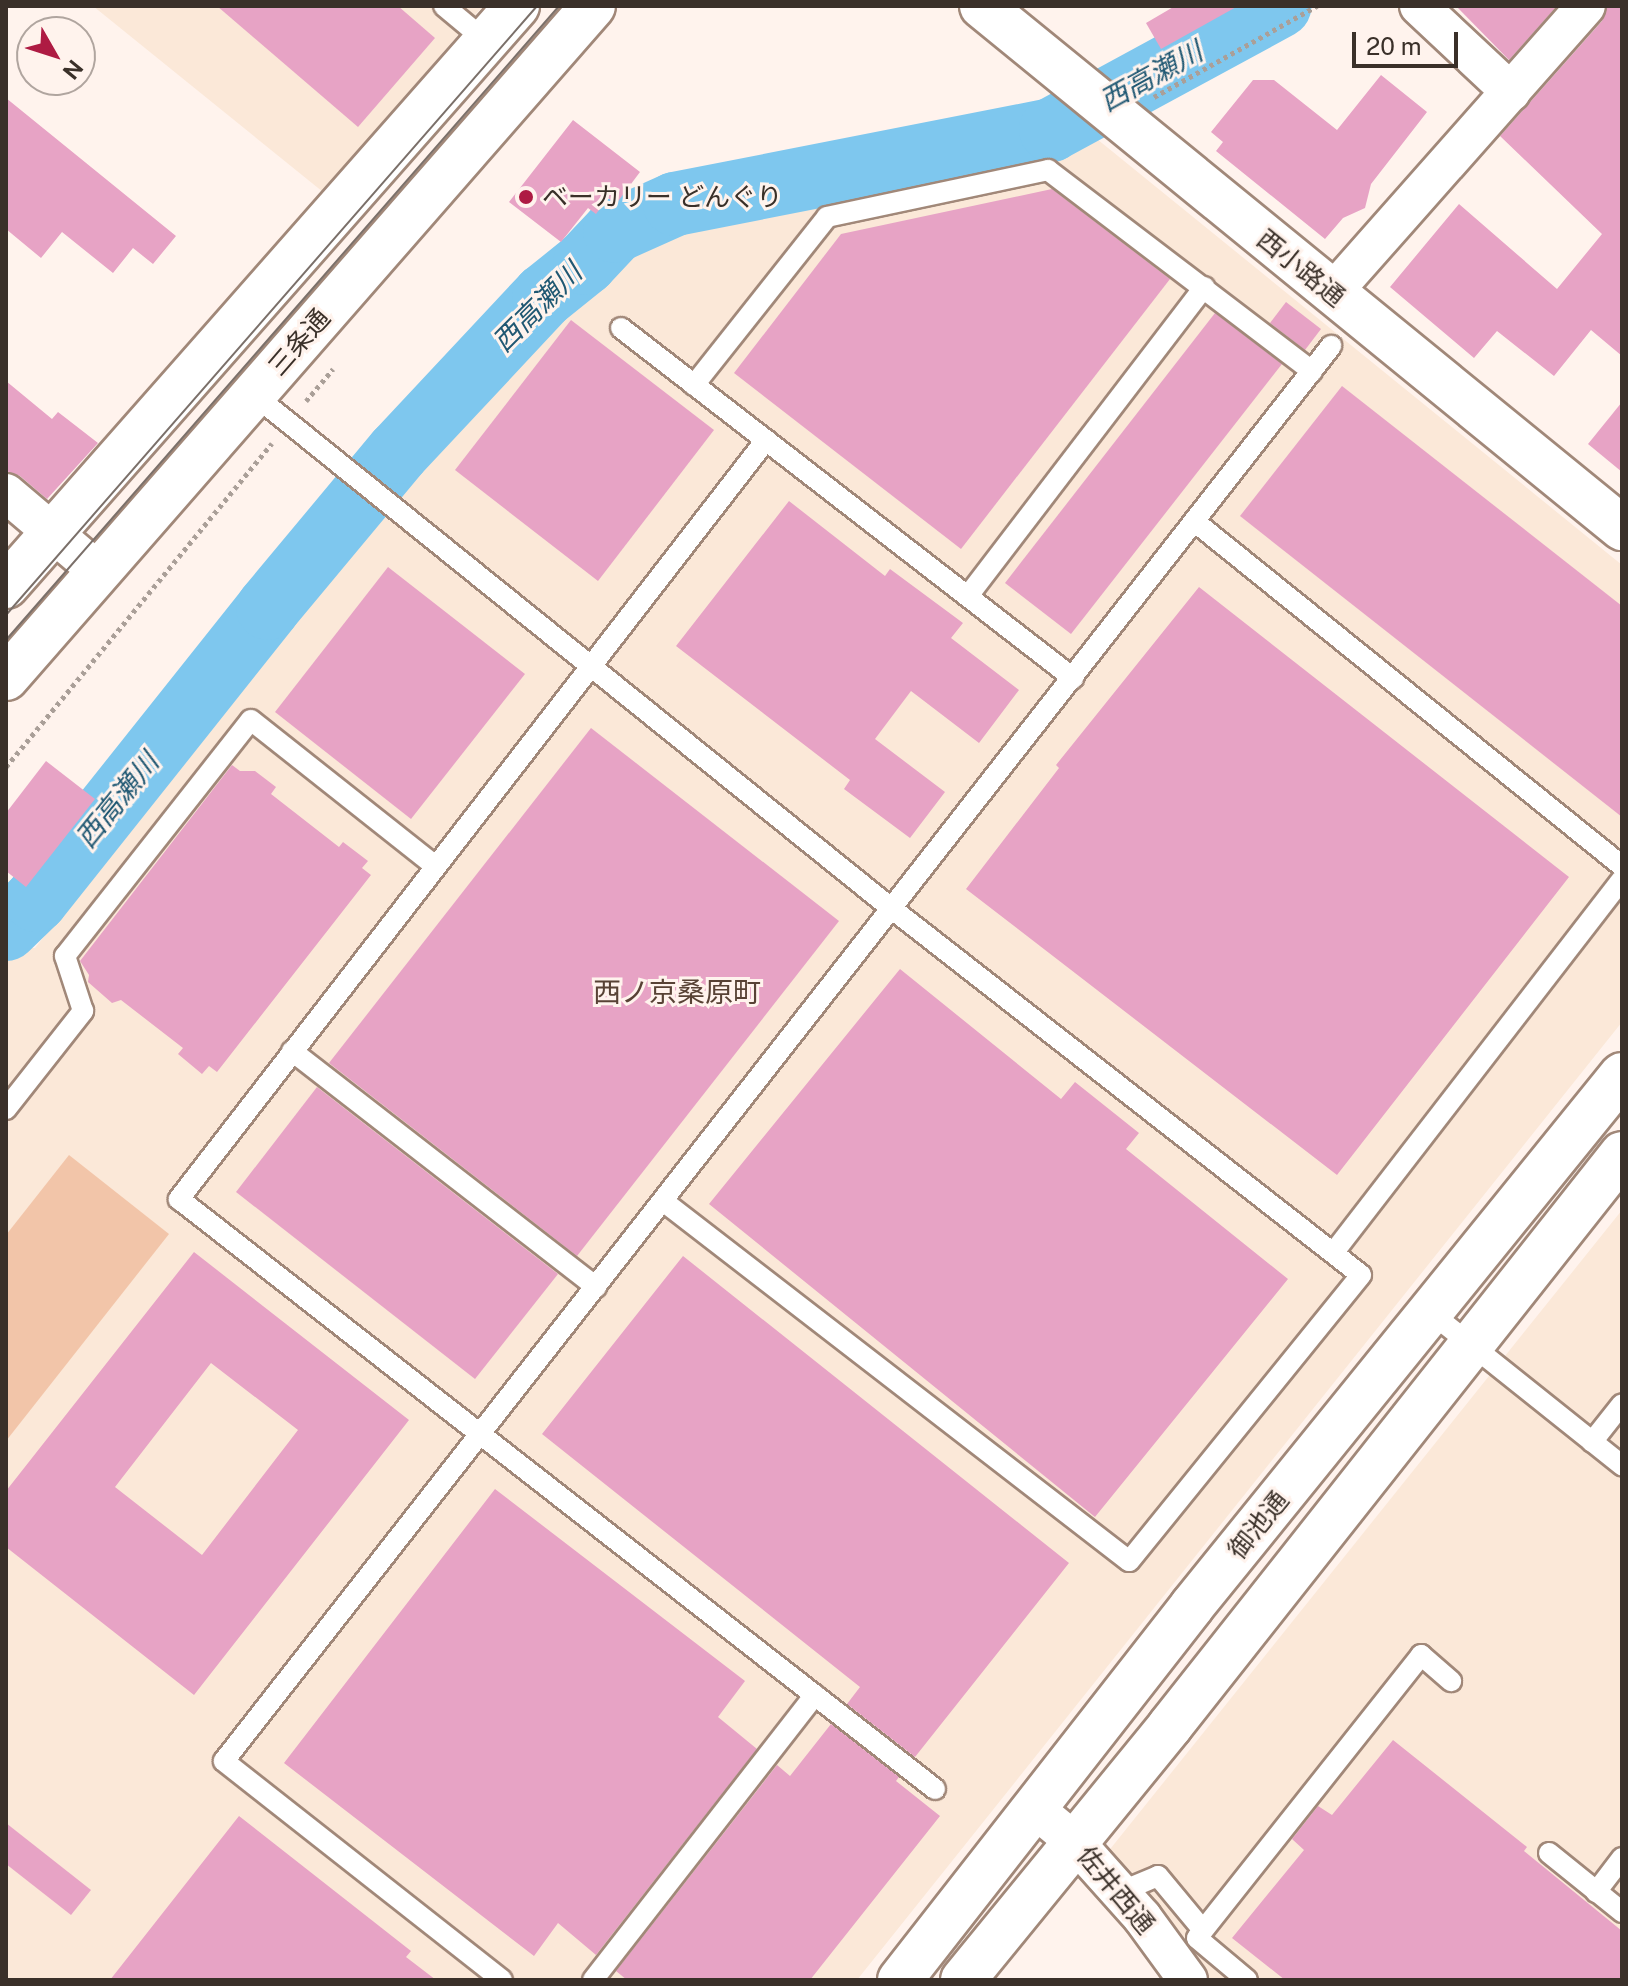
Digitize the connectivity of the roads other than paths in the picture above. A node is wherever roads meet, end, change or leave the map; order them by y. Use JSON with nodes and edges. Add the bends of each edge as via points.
{"nodes":[{"id":1,"x":444,"y":6,"type":"edge"},
{"id":2,"x":517,"y":6,"type":"edge"},
{"id":3,"x":593,"y":6,"type":"edge"},
{"id":4,"x":982,"y":6,"type":"edge"},
{"id":5,"x":1419,"y":6,"type":"edge"},
{"id":6,"x":1586,"y":6,"type":"edge"},
{"id":7,"x":486,"y":41,"type":"junction"},
{"id":8,"x":1511,"y":92,"type":"junction"},
{"id":9,"x":1204,"y":287,"type":"junction"},
{"id":10,"x":1332,"y":293,"type":"junction"},
{"id":11,"x":621,"y":328,"type":"dead end"},
{"id":12,"x":1331,"y":346,"type":"dead end"},
{"id":13,"x":1312,"y":371,"type":"junction"},
{"id":14,"x":694,"y":385,"type":"junction"},
{"id":15,"x":253,"y":394,"type":"junction"},
{"id":16,"x":766,"y":440,"type":"junction"},
{"id":17,"x":6,"y":493,"type":"edge"},
{"id":18,"x":1194,"y":521,"type":"junction"},
{"id":19,"x":1622,"y":528,"type":"edge"},
{"id":20,"x":53,"y":534,"type":"junction"},
{"id":21,"x":98,"y":571,"type":"junction"},
{"id":22,"x":6,"y":586,"type":"edge"},
{"id":23,"x":968,"y":596,"type":"junction"},
{"id":24,"x":591,"y":664,"type":"junction"},
{"id":25,"x":6,"y":678,"type":"edge"},
{"id":26,"x":1073,"y":678,"type":"junction"},
{"id":27,"x":435,"y":866,"type":"junction"},
{"id":28,"x":1622,"y":866,"type":"edge"},
{"id":29,"x":1622,"y":880,"type":"edge"},
{"id":30,"x":891,"y":908,"type":"junction"},
{"id":31,"x":292,"y":1051,"type":"junction"},
{"id":32,"x":1622,"y":1075,"type":"edge"},
{"id":33,"x":6,"y":1109,"type":"edge"},
{"id":34,"x":1622,"y":1154,"type":"edge"},
{"id":35,"x":663,"y":1201,"type":"junction"},
{"id":36,"x":1334,"y":1252,"type":"junction"},
{"id":37,"x":596,"y":1287,"type":"junction"},
{"id":38,"x":1430,"y":1312,"type":"junction"},
{"id":39,"x":1471,"y":1345,"type":"junction"},
{"id":40,"x":1622,"y":1404,"type":"edge"},
{"id":41,"x":482,"y":1434,"type":"junction"},
{"id":42,"x":1592,"y":1442,"type":"junction"},
{"id":43,"x":1622,"y":1465,"type":"edge"},
{"id":44,"x":1451,"y":1681,"type":"dead end"},
{"id":45,"x":815,"y":1695,"type":"junction"},
{"id":46,"x":935,"y":1789,"type":"dead end"},
{"id":47,"x":1034,"y":1808,"type":"junction"},
{"id":48,"x":1075,"y":1842,"type":"junction"},
{"id":49,"x":1549,"y":1853,"type":"dead end"},
{"id":50,"x":1622,"y":1858,"type":"edge"},
{"id":51,"x":1120,"y":1892,"type":"junction"},
{"id":52,"x":1596,"y":1892,"type":"junction"},
{"id":53,"x":1622,"y":1912,"type":"edge"},
{"id":54,"x":1203,"y":1930,"type":"junction"},
{"id":55,"x":502,"y":1980,"type":"edge"},
{"id":56,"x":593,"y":1980,"type":"edge"},
{"id":57,"x":900,"y":1980,"type":"edge"},
{"id":58,"x":963,"y":1980,"type":"edge"},
{"id":59,"x":1188,"y":1980,"type":"edge"},
{"id":60,"x":1247,"y":1980,"type":"edge"}],
"edges":[{"from":1,"to":7,"type":"lane"},
{"from":2,"to":7,"type":"street"},
{"from":3,"to":15,"type":"street","name":"三条通"},
{"from":4,"to":10,"type":"street","name":"西小路通","via":[[1118,105]]},
{"from":5,"to":8,"type":"street"},
{"from":6,"to":8,"type":"street"},
{"from":7,"to":20,"type":"street"},
{"from":8,"to":10,"type":"street"},
{"from":9,"to":13,"type":"lane"},
{"from":9,"to":14,"type":"lane","via":[[1048,170],[827,217]]},
{"from":9,"to":23,"type":"lane"},
{"from":10,"to":19,"type":"street","name":"西小路通"},
{"from":11,"to":14,"type":"lane"},
{"from":12,"to":13,"type":"lane"},
{"from":13,"to":18,"type":"lane"},
{"from":14,"to":16,"type":"lane"},
{"from":15,"to":21,"type":"street","name":"三条通"},
{"from":15,"to":24,"type":"lane"},
{"from":16,"to":23,"type":"lane"},
{"from":16,"to":24,"type":"lane"},
{"from":17,"to":20,"type":"street"},
{"from":18,"to":26,"type":"lane"},
{"from":18,"to":28,"type":"lane"},
{"from":20,"to":21,"type":"street"},
{"from":20,"to":22,"type":"street"},
{"from":21,"to":25,"type":"street","name":"三条通"},
{"from":23,"to":26,"type":"lane"},
{"from":24,"to":27,"type":"lane"},
{"from":24,"to":30,"type":"lane"},
{"from":26,"to":30,"type":"lane"},
{"from":27,"to":31,"type":"lane"},
{"from":27,"to":33,"type":"lane","via":[[251,720],[65,956],[83,1011]]},
{"from":29,"to":36,"type":"lane"},
{"from":30,"to":35,"type":"lane"},
{"from":30,"to":36,"type":"lane"},
{"from":31,"to":37,"type":"lane"},
{"from":31,"to":41,"type":"lane","via":[[179,1199]]},
{"from":32,"to":38,"type":"street","name":"御池通"},
{"from":34,"to":39,"type":"street"},
{"from":35,"to":36,"type":"lane","via":[[1129,1561],[1361,1275]]},
{"from":35,"to":37,"type":"lane"},
{"from":37,"to":41,"type":"lane"},
{"from":38,"to":39,"type":"lane"},
{"from":38,"to":47,"type":"street","name":"御池通"},
{"from":39,"to":42,"type":"lane"},
{"from":39,"to":48,"type":"street"},
{"from":40,"to":42,"type":"lane"},
{"from":41,"to":45,"type":"lane"},
{"from":41,"to":55,"type":"lane","via":[[224,1761]]},
{"from":42,"to":43,"type":"lane"},
{"from":44,"to":54,"type":"lane","via":[[1421,1655]]},
{"from":45,"to":46,"type":"lane"},
{"from":45,"to":56,"type":"lane"},
{"from":47,"to":48,"type":"street","name":"佐井西通"},
{"from":47,"to":57,"type":"street","name":"御池通"},
{"from":48,"to":51,"type":"street","name":"佐井西通"},
{"from":48,"to":58,"type":"street"},
{"from":49,"to":52,"type":"lane"},
{"from":50,"to":52,"type":"lane"},
{"from":51,"to":54,"type":"lane","via":[[1158,1876]]},
{"from":51,"to":59,"type":"street","name":"佐井西通"},
{"from":52,"to":53,"type":"lane"},
{"from":54,"to":60,"type":"lane","via":[[1197,1938]]}]}
